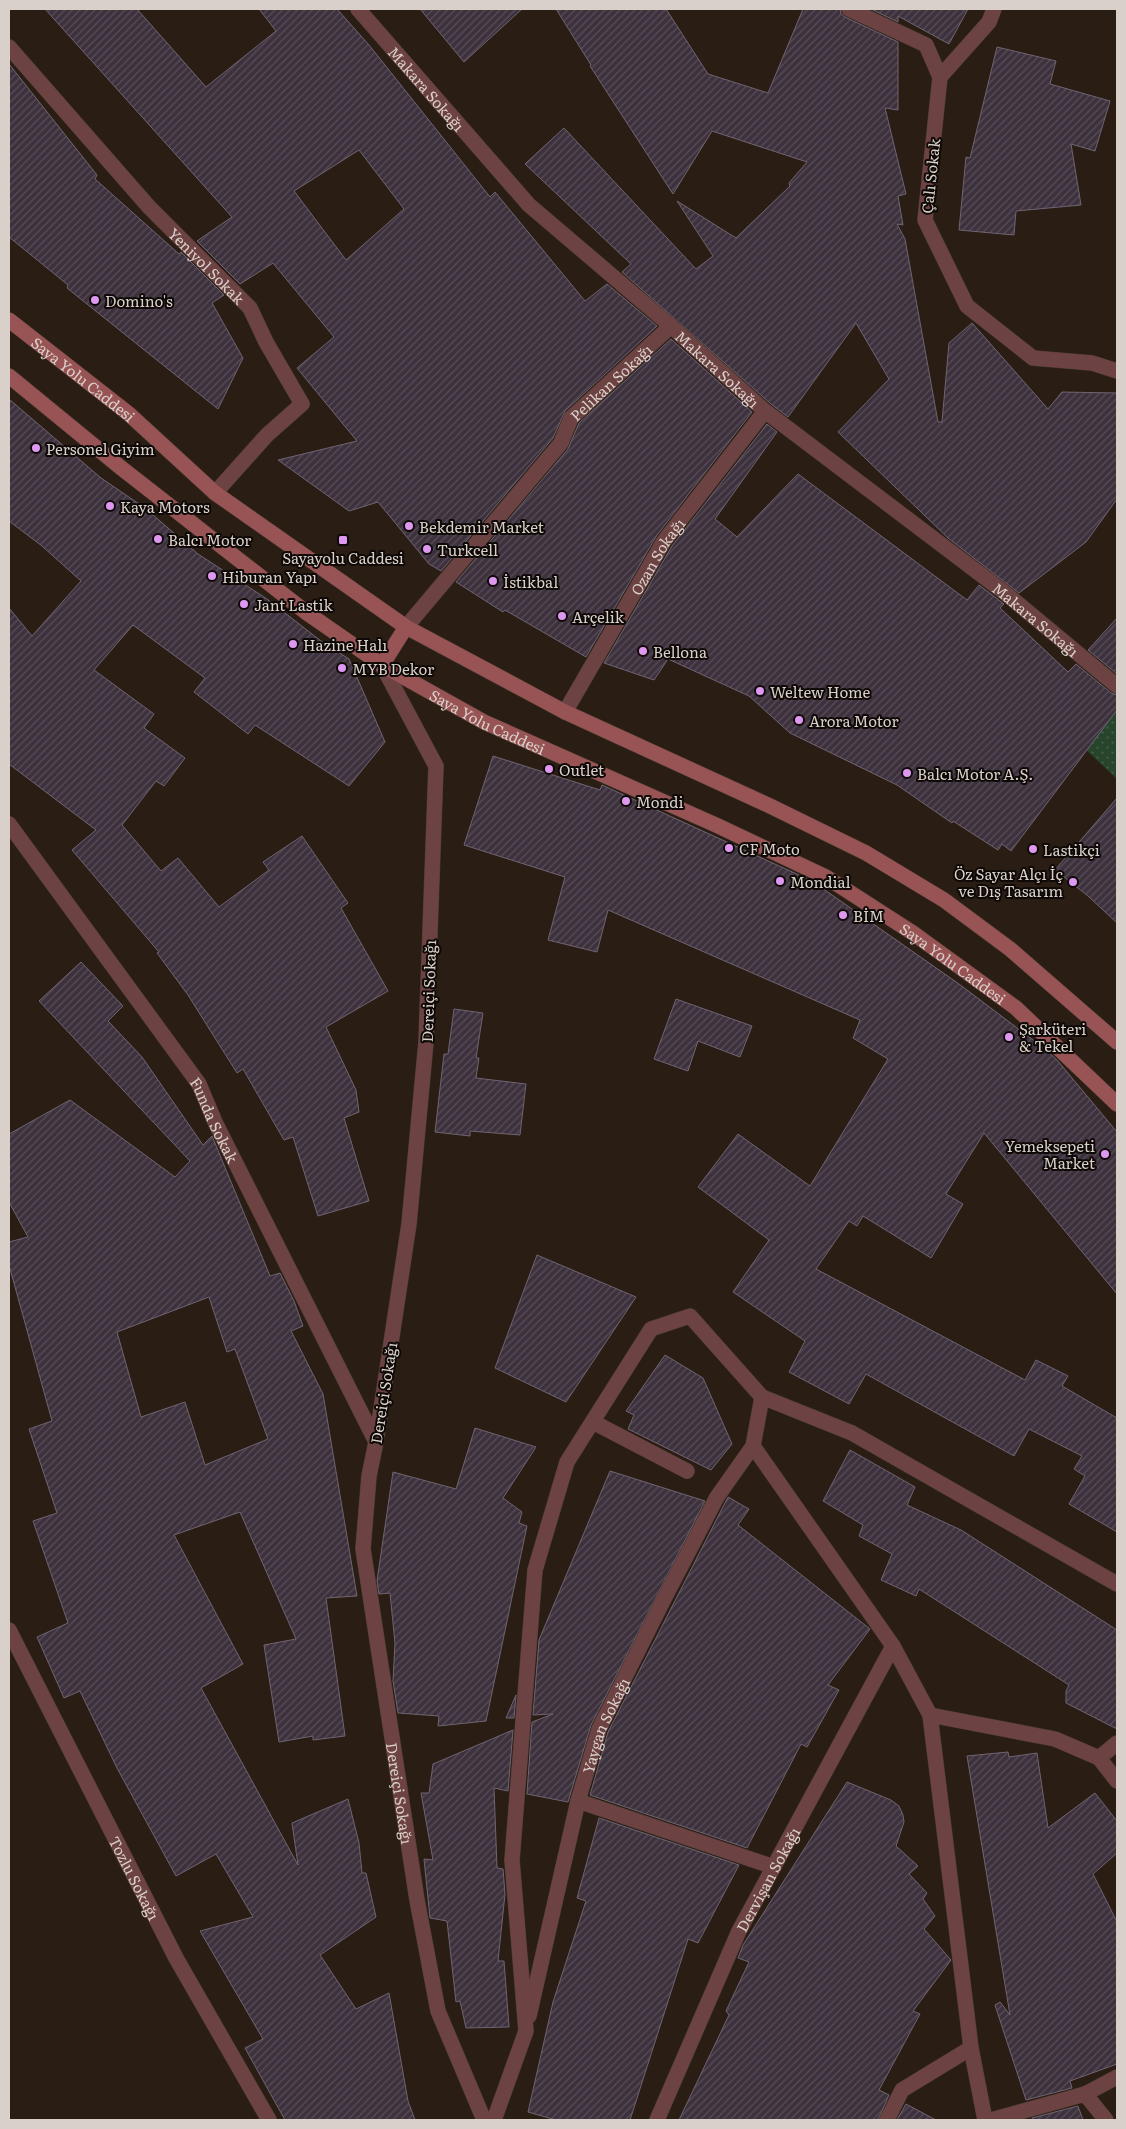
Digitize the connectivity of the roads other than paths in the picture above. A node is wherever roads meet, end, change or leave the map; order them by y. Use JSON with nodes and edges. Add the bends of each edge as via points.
{"nodes":[{"id":1,"x":358,"y":9,"type":"edge"},
{"id":2,"x":849,"y":9,"type":"edge"},
{"id":3,"x":994,"y":9,"type":"edge"},
{"id":4,"x":9,"y":47,"type":"edge"},
{"id":5,"x":940,"y":77,"type":"junction"},
{"id":6,"x":9,"y":320,"type":"edge"},
{"id":7,"x":671,"y":326,"type":"junction"},
{"id":8,"x":1117,"y":371,"type":"edge"},
{"id":9,"x":9,"y":376,"type":"edge"},
{"id":10,"x":765,"y":411,"type":"junction"},
{"id":11,"x":215,"y":493,"type":"junction"},
{"id":12,"x":406,"y":627,"type":"junction"},
{"id":13,"x":382,"y":665,"type":"junction"},
{"id":14,"x":1117,"y":686,"type":"edge"},
{"id":15,"x":565,"y":712,"type":"junction"},
{"id":16,"x":9,"y":824,"type":"edge"},
{"id":17,"x":1117,"y":1042,"type":"edge"},
{"id":18,"x":1117,"y":1104,"type":"edge"},
{"id":19,"x":762,"y":1397,"type":"junction"},
{"id":20,"x":592,"y":1422,"type":"junction"},
{"id":21,"x":376,"y":1442,"type":"junction"},
{"id":22,"x":753,"y":1446,"type":"junction"},
{"id":23,"x":687,"y":1471,"type":"dead end"},
{"id":24,"x":1117,"y":1584,"type":"edge"},
{"id":25,"x":9,"y":1630,"type":"edge"},
{"id":26,"x":893,"y":1646,"type":"junction"},
{"id":27,"x":930,"y":1715,"type":"junction"},
{"id":28,"x":1117,"y":1743,"type":"edge"},
{"id":29,"x":1099,"y":1758,"type":"junction"},
{"id":30,"x":1117,"y":1781,"type":"edge"},
{"id":31,"x":578,"y":1801,"type":"junction"},
{"id":32,"x":774,"y":1867,"type":"junction"},
{"id":33,"x":526,"y":2031,"type":"junction"},
{"id":34,"x":971,"y":2048,"type":"junction"},
{"id":35,"x":1117,"y":2077,"type":"edge"},
{"id":36,"x":1085,"y":2094,"type":"junction"},
{"id":37,"x":269,"y":2120,"type":"edge"},
{"id":38,"x":484,"y":2120,"type":"edge"},
{"id":39,"x":494,"y":2120,"type":"edge"},
{"id":40,"x":657,"y":2120,"type":"edge"},
{"id":41,"x":887,"y":2120,"type":"edge"},
{"id":42,"x":985,"y":2120,"type":"edge"},
{"id":43,"x":991,"y":2120,"type":"edge"},
{"id":44,"x":1106,"y":2120,"type":"edge"}],
"edges":[{"from":1,"to":7,"type":"street","name":"Makara Sokağı","via":[[529,205]]},
{"from":2,"to":5,"type":"street","name":"Çalı Sokak","via":[[926,45]]},
{"from":3,"to":5,"type":"street","via":[[988,22]]},
{"from":4,"to":11,"type":"street","name":"Yeniyol Sokak","via":[[148,207],[250,308],[302,404],[267,435]]},
{"from":5,"to":8,"type":"street","name":"Çalı Sokak","via":[[925,220],[967,306],[1033,358],[1092,363]]},
{"from":6,"to":11,"type":"main road","name":"Saya Yolu Caddesi","via":[[129,414]]},
{"from":7,"to":10,"type":"street","name":"Makara Sokağı"},
{"from":7,"to":12,"type":"street","name":"Pelikan Sokağı","via":[[571,418],[562,444]]},
{"from":9,"to":13,"type":"main road","name":"Saya Yolu Caddesi","via":[[299,607]]},
{"from":10,"to":14,"type":"street","name":"Makara Sokağı","via":[[1004,592]]},
{"from":10,"to":15,"type":"street","name":"Ozan Sokağı","via":[[664,541]]},
{"from":11,"to":12,"type":"main road","name":"Saya Yolu Caddesi"},
{"from":12,"to":13,"type":"main road"},
{"from":12,"to":15,"type":"main road","name":"Saya Yolu Caddesi"},
{"from":13,"to":18,"type":"main road","name":"Saya Yolu Caddesi","via":[[484,722],[826,877],[1016,1008]]},
{"from":13,"to":21,"type":"street","name":"Dereiçi Sokağı","via":[[436,766],[426,1042],[409,1224]]},
{"from":15,"to":17,"type":"main road","name":"Saya Yolu Caddesi","via":[[866,853],[944,900],[1010,949]]},
{"from":16,"to":21,"type":"street","name":"Funda Sokak","via":[[199,1084]]},
{"from":19,"to":20,"type":"street","via":[[690,1316],[652,1329]]},
{"from":19,"to":22,"type":"street"},
{"from":19,"to":24,"type":"street","via":[[852,1433]]},
{"from":20,"to":23,"type":"street"},
{"from":20,"to":33,"type":"street","via":[[567,1462],[535,1570],[512,1860]]},
{"from":21,"to":38,"type":"street","name":"Dereiçi Sokağı","via":[[369,1476],[363,1549],[416,1900],[438,2011]]},
{"from":22,"to":26,"type":"street"},
{"from":22,"to":31,"type":"street","name":"Yaygan Sokağı","via":[[717,1497],[598,1730]]},
{"from":25,"to":37,"type":"street","name":"Tozlu Sokağı","via":[[176,1958]]},
{"from":26,"to":27,"type":"street"},
{"from":26,"to":32,"type":"street","name":"Dervişan Sokağı"},
{"from":27,"to":29,"type":"street","via":[[1056,1739]]},
{"from":27,"to":34,"type":"street"},
{"from":28,"to":29,"type":"street"},
{"from":29,"to":30,"type":"street"},
{"from":31,"to":32,"type":"street"},
{"from":31,"to":33,"type":"street","name":"Yaygan Sokağı"},
{"from":32,"to":40,"type":"street","name":"Dervişan Sokağı","via":[[740,1931]]},
{"from":33,"to":39,"type":"street","name":"Yaygan Sokağı"},
{"from":34,"to":41,"type":"street","via":[[902,2090]]},
{"from":34,"to":42,"type":"street"},
{"from":35,"to":36,"type":"street"},
{"from":36,"to":43,"type":"street"},
{"from":36,"to":44,"type":"street"}]}
